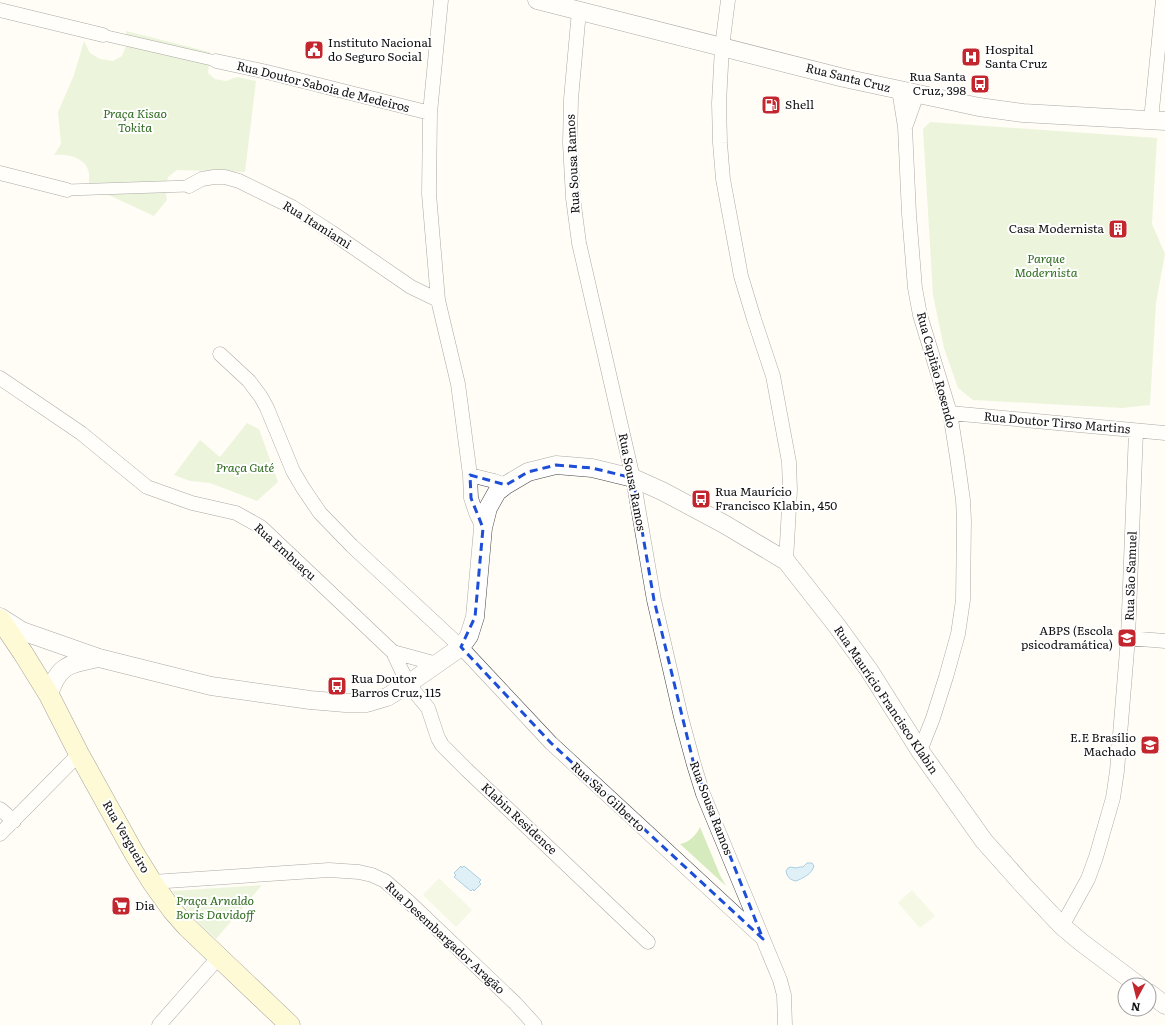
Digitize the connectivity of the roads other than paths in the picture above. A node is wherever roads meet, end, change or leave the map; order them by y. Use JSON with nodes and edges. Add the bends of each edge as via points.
{"nodes":[{"id":1,"x":441,"y":0,"type":"edge"},
{"id":2,"x":537,"y":0,"type":"edge"},
{"id":3,"x":728,"y":0,"type":"edge"},
{"id":4,"x":1163,"y":0,"type":"edge"},
{"id":5,"x":0,"y":10,"type":"edge"},
{"id":6,"x":579,"y":11,"type":"junction"},
{"id":7,"x":103,"y":35,"type":"joint"},
{"id":8,"x":722,"y":47,"type":"junction"},
{"id":9,"x":216,"y":61,"type":"joint"},
{"id":10,"x":899,"y":90,"type":"junction"},
{"id":11,"x":916,"y":94,"type":"junction"},
{"id":12,"x":430,"y":113,"type":"junction"},
{"id":13,"x":1158,"y":120,"type":"edge"},
{"id":14,"x":905,"y":127,"type":"junction"},
{"id":15,"x":0,"y":173,"type":"edge"},
{"id":16,"x":189,"y":186,"type":"joint"},
{"id":17,"x":67,"y":190,"type":"joint"},
{"id":18,"x":438,"y":300,"type":"junction"},
{"id":19,"x":220,"y":354,"type":"dead end"},
{"id":20,"x":0,"y":378,"type":"edge"},
{"id":21,"x":950,"y":413,"type":"junction"},
{"id":22,"x":1136,"y":431,"type":"junction"},
{"id":23,"x":1165,"y":433,"type":"edge"},
{"id":24,"x":470,"y":475,"type":"junction"},
{"id":25,"x":633,"y":478,"type":"junction"},
{"id":26,"x":506,"y":485,"type":"junction"},
{"id":27,"x":483,"y":528,"type":"junction"},
{"id":28,"x":786,"y":562,"type":"junction"},
{"id":29,"x":0,"y":618,"type":"edge"},
{"id":30,"x":1128,"y":638,"type":"junction"},
{"id":31,"x":1165,"y":641,"type":"edge"},
{"id":32,"x":461,"y":647,"type":"junction"},
{"id":33,"x":393,"y":652,"type":"junction"},
{"id":34,"x":99,"y":658,"type":"junction"},
{"id":35,"x":437,"y":664,"type":"junction"},
{"id":36,"x":408,"y":684,"type":"junction"},
{"id":37,"x":49,"y":695,"type":"junction"},
{"id":38,"x":920,"y":751,"type":"junction"},
{"id":39,"x":79,"y":754,"type":"junction"},
{"id":40,"x":0,"y":809,"type":"edge"},
{"id":41,"x":14,"y":821,"type":"junction"},
{"id":42,"x":0,"y":834,"type":"edge"},
{"id":43,"x":152,"y":882,"type":"junction"},
{"id":44,"x":1062,"y":926,"type":"junction"},
{"id":45,"x":763,"y":939,"type":"junction"},
{"id":46,"x":648,"y":942,"type":"dead end"},
{"id":47,"x":218,"y":958,"type":"junction"},
{"id":48,"x":1127,"y":977,"type":"edge"},
{"id":49,"x":159,"y":1025,"type":"edge"},
{"id":50,"x":290,"y":1025,"type":"edge"},
{"id":51,"x":535,"y":1025,"type":"edge"},
{"id":52,"x":785,"y":1025,"type":"edge"}],
"edges":[{"from":1,"to":12,"type":"street"},
{"from":2,"to":6,"type":"street","name":"Rua Santa Cruz"},
{"from":3,"to":8,"type":"street"},
{"from":4,"to":13,"type":"street"},
{"from":5,"to":7,"type":"street"},
{"from":6,"to":8,"type":"street","name":"Rua Santa Cruz"},
{"from":6,"to":25,"type":"street","name":"Rua Sousa Ramos","via":[[571,99],[573,198],[579,243]]},
{"from":7,"to":9,"type":"street"},
{"from":8,"to":10,"type":"street","name":"Rua Santa Cruz"},
{"from":8,"to":28,"type":"street","via":[[719,103],[723,179],[741,276],[773,376],[789,462]]},
{"from":9,"to":12,"type":"street","name":"Rua Doutor Saboia de Medeiros"},
{"from":10,"to":11,"type":"street","name":"Rua Santa Cruz"},
{"from":10,"to":14,"type":"street","name":"Rua Capitão Rosendo"},
{"from":11,"to":13,"type":"street","name":"Rua Santa Cruz","via":[[1023,113]]},
{"from":11,"to":14,"type":"street","name":"Rua Capitão Rosendo"},
{"from":12,"to":18,"type":"street","via":[[429,194]]},
{"from":14,"to":21,"type":"street","name":"Rua Capitão Rosendo","via":[[915,288],[920,315]]},
{"from":15,"to":17,"type":"street"},
{"from":16,"to":17,"type":"street"},
{"from":16,"to":18,"type":"street","name":"Rua Itamiami","via":[[214,177],[239,181],[292,207],[411,287]]},
{"from":18,"to":24,"type":"street","via":[[458,384]]},
{"from":19,"to":32,"type":"street","name":"Rua São Gilberto","via":[[249,381],[261,397],[293,471],[320,513]]},
{"from":20,"to":33,"type":"street","name":"Rua Embuaçu","via":[[81,433],[147,487],[192,503],[236,513],[261,527]]},
{"from":21,"to":22,"type":"street","name":"Rua Doutor Tirso Martins"},
{"from":21,"to":38,"type":"street","name":"Rua Capitão Rosendo","via":[[963,500],[963,600],[958,634],[944,684]]},
{"from":22,"to":23,"type":"street","name":"Rua Doutor Tirso Martins"},
{"from":22,"to":30,"type":"street","name":"Rua São Samuel"},
{"from":24,"to":26,"type":"street"},
{"from":24,"to":27,"type":"street","via":[[471,498]]},
{"from":25,"to":26,"type":"street","name":"Rua Maurício Francisco Klabin","via":[[592,468],[556,465],[528,472]]},
{"from":25,"to":28,"type":"street","name":"Rua Maurício Francisco Klabin","via":[[662,490],[724,524]]},
{"from":25,"to":45,"type":"street","name":"Rua Sousa Ramos","via":[[654,600],[694,766],[703,794]]},
{"from":26,"to":27,"type":"street","name":"Rua Maurício Francisco Klabin","via":[[497,492],[490,504]]},
{"from":27,"to":32,"type":"street","name":"Rua Maurício Francisco Klabin","via":[[475,617],[469,636]]},
{"from":28,"to":38,"type":"street","name":"Rua Maurício Francisco Klabin","via":[[869,670]]},
{"from":29,"to":34,"type":"street","via":[[22,631]]},
{"from":29,"to":37,"type":"main road","name":"Rua Vergueiro"},
{"from":30,"to":31,"type":"street"},
{"from":30,"to":44,"type":"street","name":"Rua São Samuel","via":[[1113,798],[1088,879]]},
{"from":32,"to":35,"type":"street"},
{"from":32,"to":45,"type":"street","name":"Rua São Gilberto","via":[[551,743]]},
{"from":33,"to":35,"type":"street","name":"Rua Embuaçu"},
{"from":33,"to":36,"type":"street","name":"Rua Embuaçu"},
{"from":34,"to":36,"type":"street","via":[[211,686],[345,703],[367,703],[387,697]]},
{"from":34,"to":37,"type":"street","via":[[64,668],[52,684]]},
{"from":35,"to":36,"type":"street"},
{"from":36,"to":46,"type":"street","name":"Klabin Residence","via":[[428,708],[442,745]]},
{"from":37,"to":39,"type":"main road","name":"Rua Vergueiro"},
{"from":38,"to":44,"type":"street","name":"Rua Maurício Francisco Klabin","via":[[984,841]]},
{"from":39,"to":41,"type":"street"},
{"from":39,"to":43,"type":"main road","name":"Rua Vergueiro"},
{"from":40,"to":41,"type":"street"},
{"from":41,"to":42,"type":"street"},
{"from":43,"to":47,"type":"main road","name":"Rua Vergueiro","via":[[172,910]]},
{"from":43,"to":51,"type":"street","name":"Rua Desembargador Aragão","via":[[328,870],[372,875],[385,881],[409,902]]},
{"from":44,"to":48,"type":"street","name":"Rua Maurício Francisco Klabin"},
{"from":45,"to":52,"type":"street","name":"Rua Sousa Ramos","via":[[784,995]]},
{"from":47,"to":49,"type":"street"},
{"from":47,"to":50,"type":"main road","name":"Rua Vergueiro"}]}
